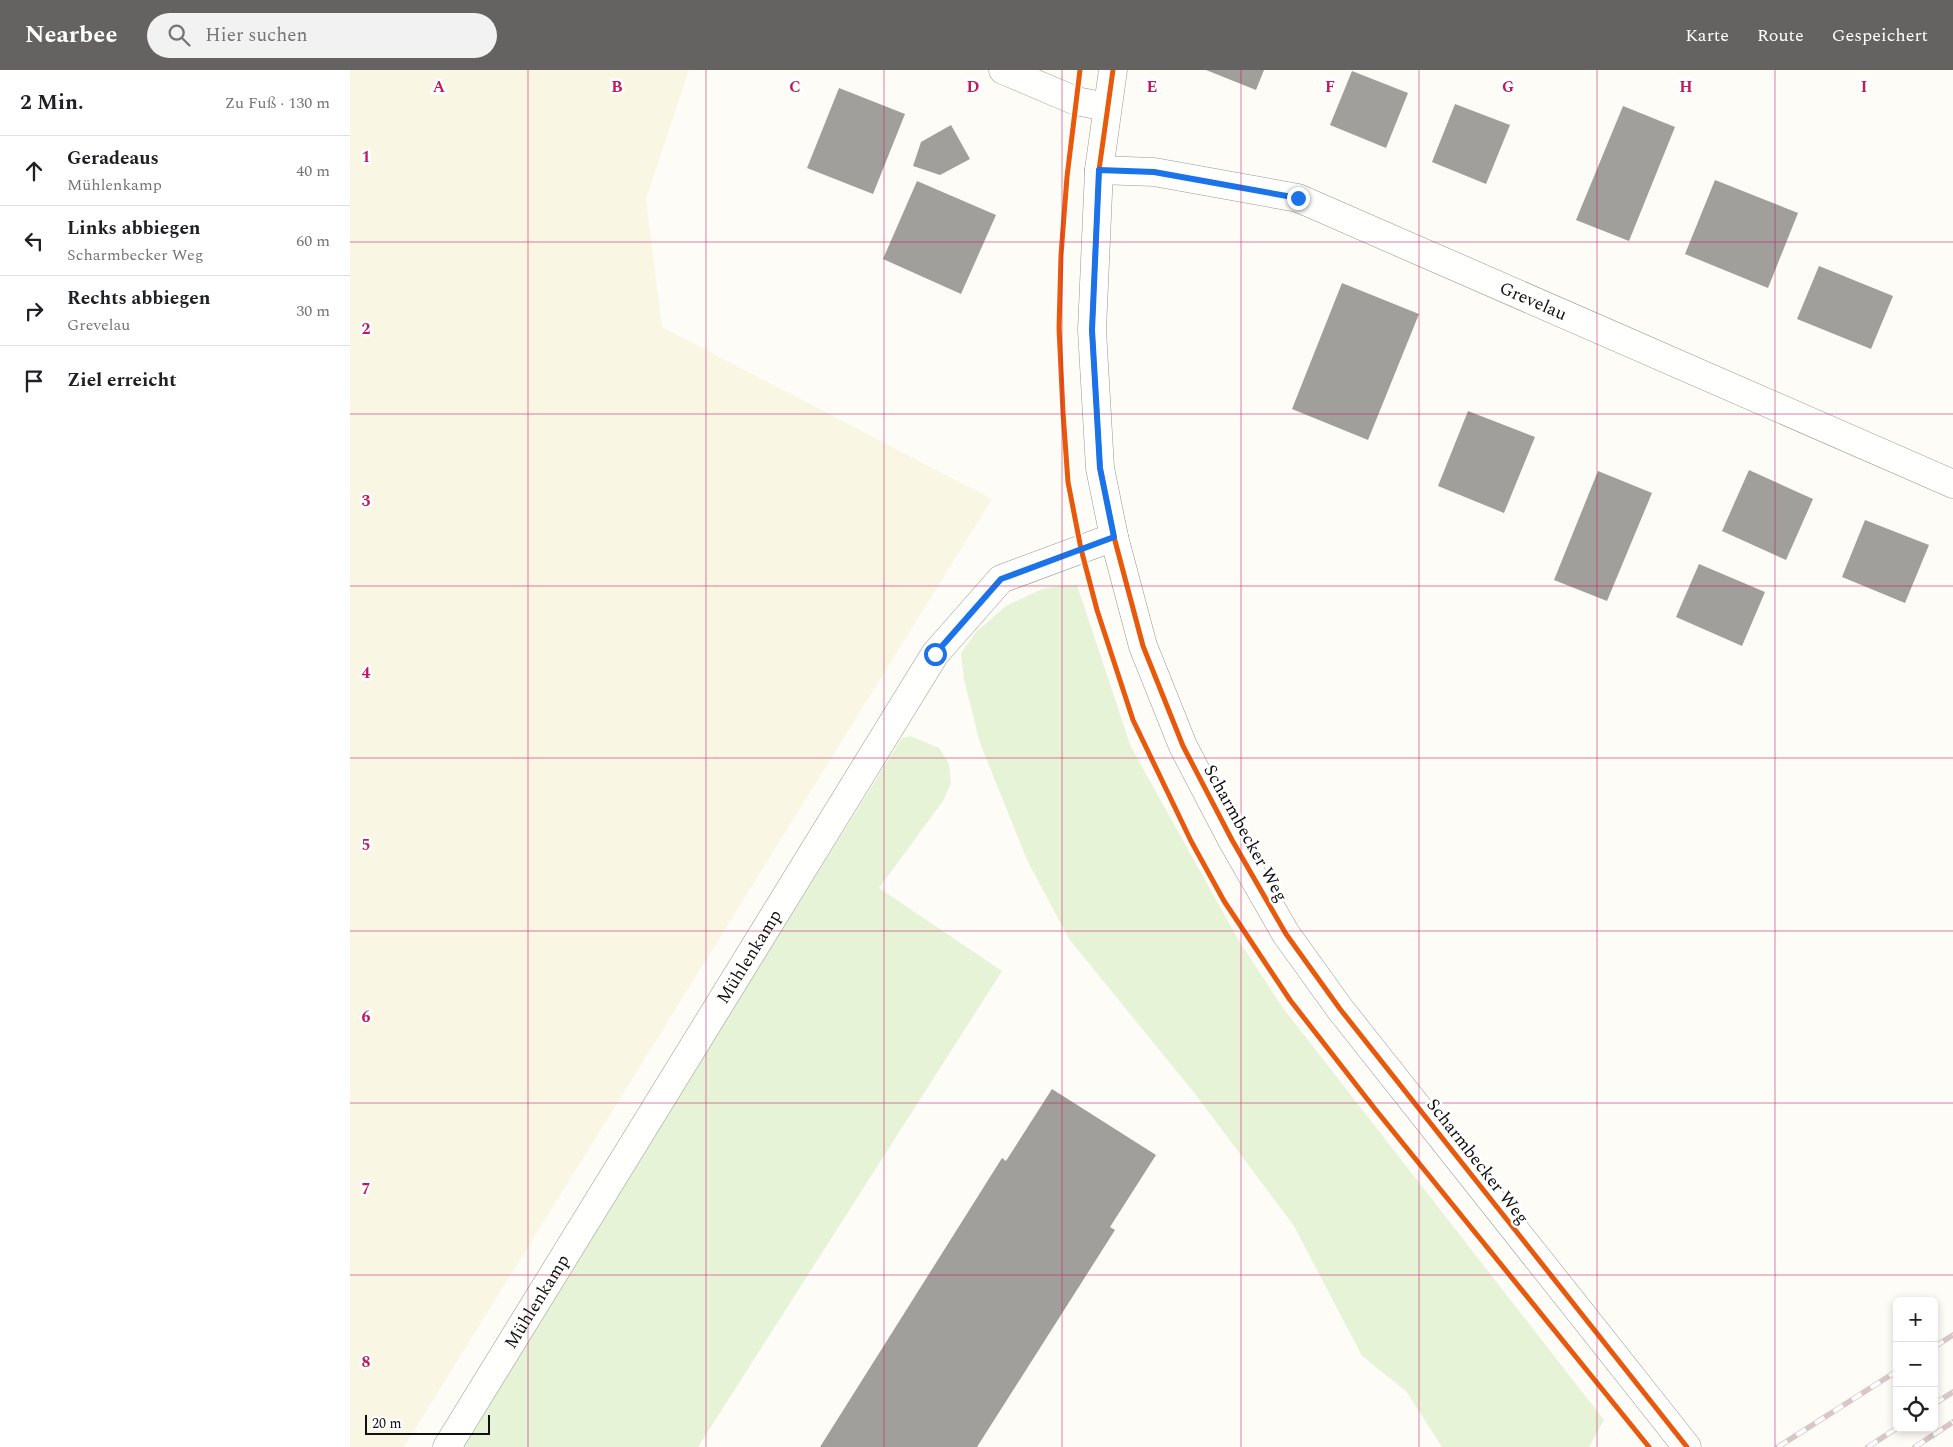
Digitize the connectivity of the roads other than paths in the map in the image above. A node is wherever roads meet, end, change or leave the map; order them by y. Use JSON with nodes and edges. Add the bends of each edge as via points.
{"nodes":[{"id":1,"x":1003,"y":70,"type":"edge"},
{"id":2,"x":1113,"y":70,"type":"edge"},
{"id":3,"x":1107,"y":107,"type":"junction"},
{"id":4,"x":1099,"y":170,"type":"junction"},
{"id":5,"x":1953,"y":484,"type":"edge"},
{"id":6,"x":1114,"y":537,"type":"junction"},
{"id":7,"x":447,"y":1447,"type":"edge"},
{"id":8,"x":1687,"y":1447,"type":"edge"}],
"edges":[{"from":1,"to":3,"type":"street","via":[[1076,101]]},
{"from":2,"to":3,"type":"street"},
{"from":3,"to":4,"type":"street","name":"Scharmbecker Weg"},
{"from":4,"to":5,"type":"street","name":"Grevelau","via":[[1154,172],[1298,198]]},
{"from":4,"to":6,"type":"street","name":"Scharmbecker Weg","via":[[1092,330],[1100,468]]},
{"from":6,"to":7,"type":"street","name":"Mühlenkamp","via":[[1001,579],[935,654]]},
{"from":6,"to":8,"type":"street","name":"Scharmbecker Weg","via":[[1143,646],[1183,746],[1286,934],[1340,1009]]}]}
